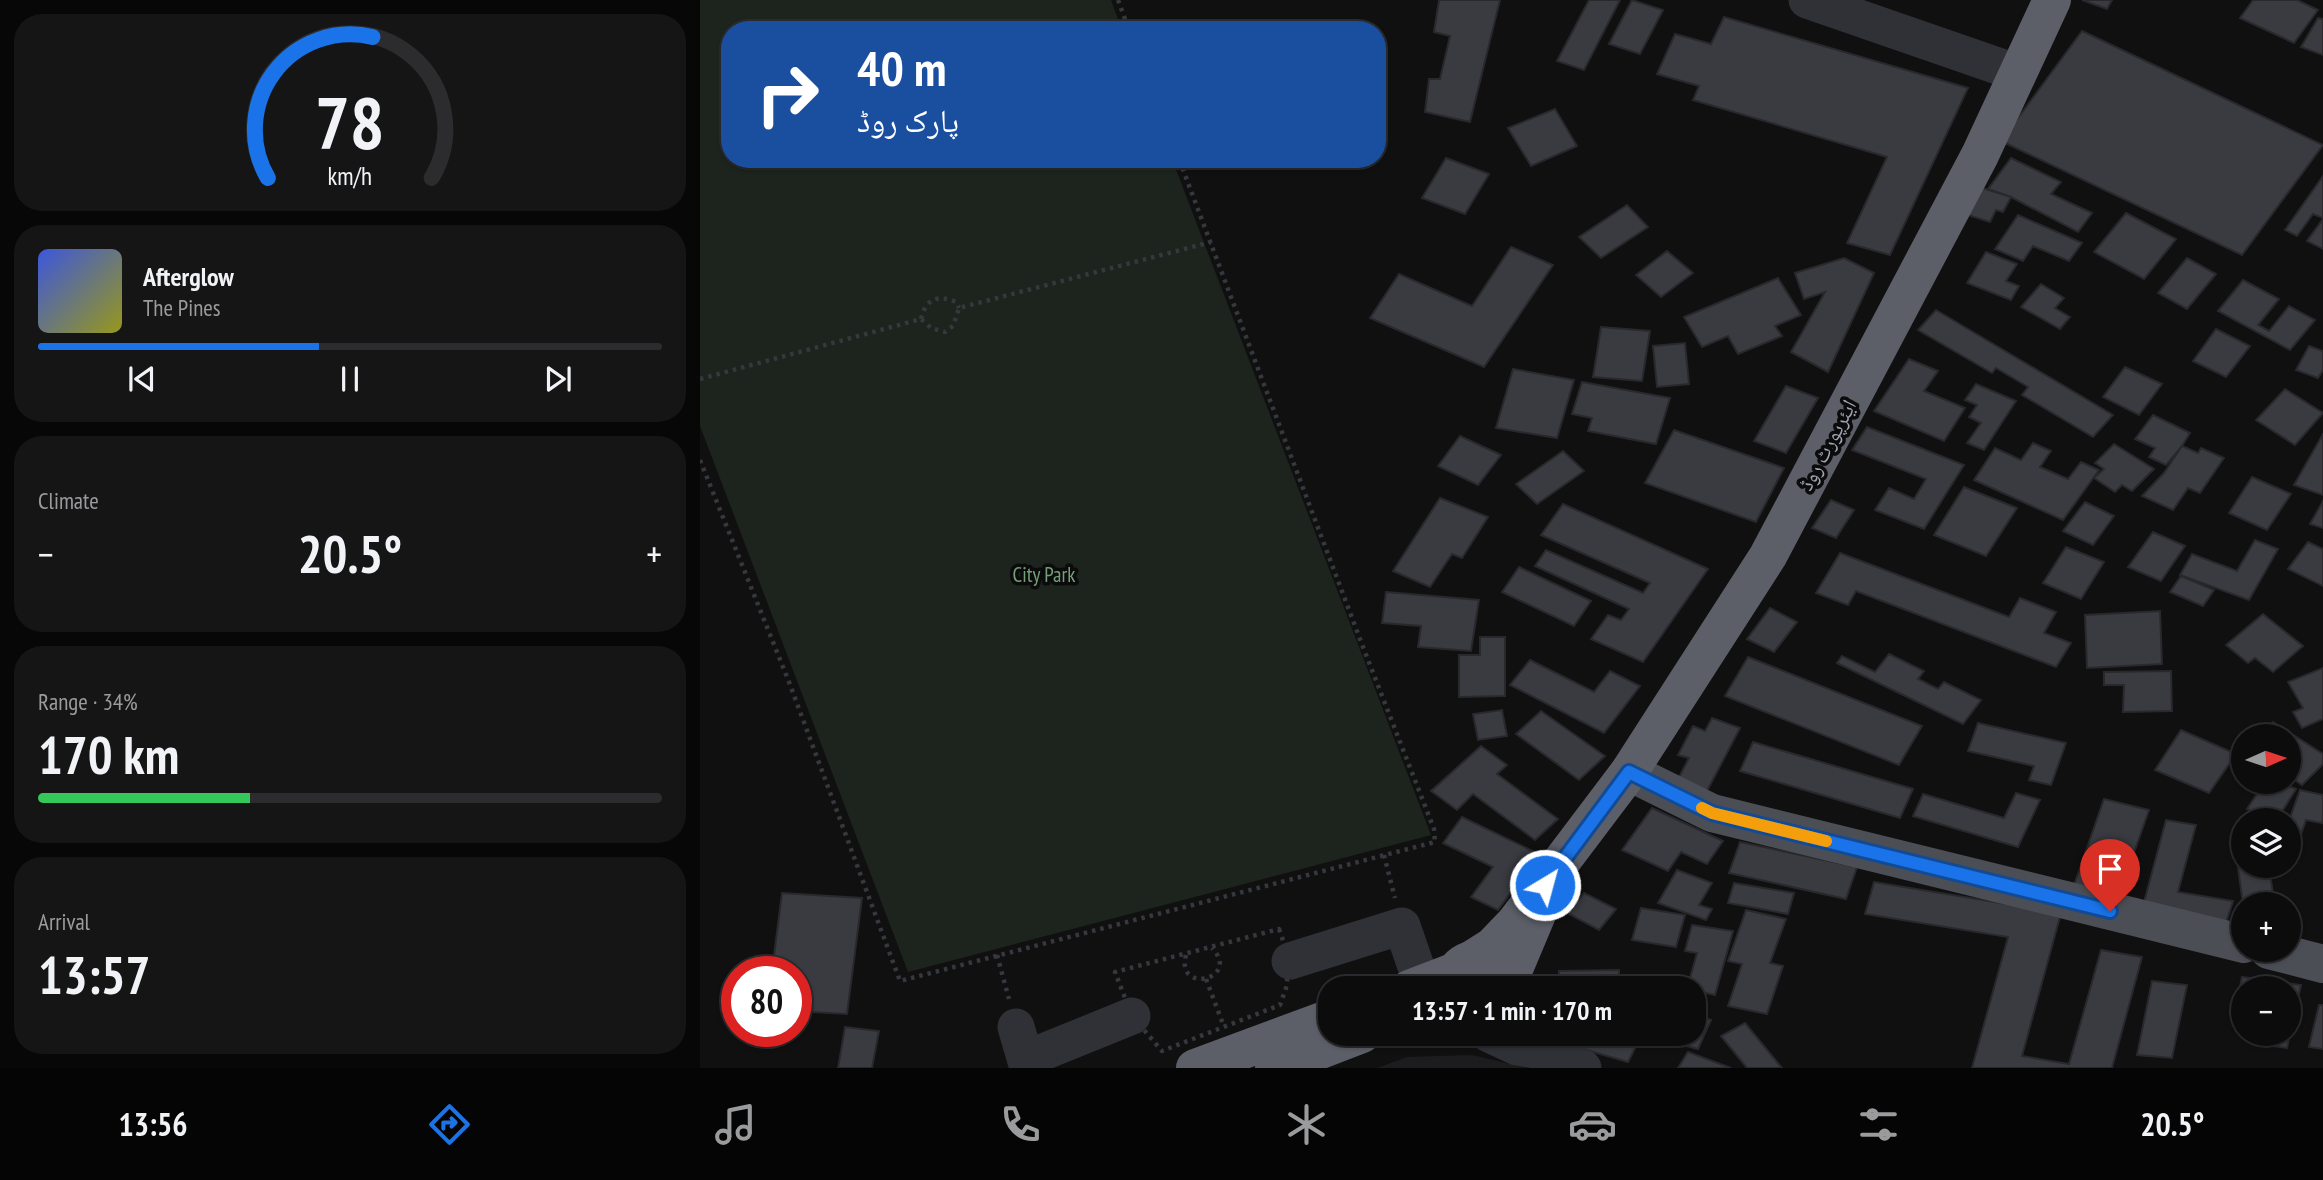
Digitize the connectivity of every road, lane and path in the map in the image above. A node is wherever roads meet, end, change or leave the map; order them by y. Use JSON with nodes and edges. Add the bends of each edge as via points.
{"nodes":[{"id":1,"x":1118,"y":0,"type":"edge"},
{"id":2,"x":1807,"y":0,"type":"edge"},
{"id":3,"x":2052,"y":0,"type":"edge"},
{"id":4,"x":1126,"y":21,"type":"edge"},
{"id":5,"x":2018,"y":73,"type":"junction"},
{"id":6,"x":1182,"y":168,"type":"edge"},
{"id":7,"x":1211,"y":242,"type":"junction"},
{"id":8,"x":959,"y":308,"type":"junction"},
{"id":9,"x":921,"y":319,"type":"junction"},
{"id":10,"x":700,"y":379,"type":"edge"},
{"id":11,"x":700,"y":460,"type":"edge"},
{"id":12,"x":1629,"y":772,"type":"junction"},
{"id":13,"x":1384,"y":855,"type":"junction"},
{"id":14,"x":1560,"y":866,"type":"junction"},
{"id":15,"x":1402,"y":926,"type":"junction"},
{"id":16,"x":2231,"y":941,"type":"edge"},
{"id":17,"x":1211,"y":947,"type":"junction"},
{"id":18,"x":997,"y":955,"type":"junction"},
{"id":19,"x":1186,"y":955,"type":"junction"},
{"id":20,"x":2301,"y":958,"type":"edge"},
{"id":21,"x":1290,"y":961,"type":"junction"},
{"id":22,"x":2323,"y":964,"type":"edge"},
{"id":23,"x":1441,"y":976,"type":"edge"},
{"id":24,"x":1446,"y":976,"type":"edge"},
{"id":25,"x":1448,"y":976,"type":"edge"},
{"id":26,"x":1506,"y":976,"type":"edge"},
{"id":27,"x":1514,"y":976,"type":"edge"},
{"id":28,"x":1206,"y":979,"type":"junction"},
{"id":29,"x":1132,"y":1016,"type":"junction"},
{"id":30,"x":1318,"y":1022,"type":"edge"},
{"id":31,"x":1224,"y":1026,"type":"junction"},
{"id":32,"x":1331,"y":1046,"type":"edge"},
{"id":33,"x":1545,"y":1046,"type":"edge"},
{"id":34,"x":1023,"y":1051,"type":"edge"},
{"id":35,"x":1195,"y":1068,"type":"edge"},
{"id":36,"x":1274,"y":1068,"type":"edge"},
{"id":37,"x":1583,"y":1068,"type":"edge"}],
"edges":[{"from":1,"to":4,"type":"path"},
{"from":2,"to":5,"type":"street"},
{"from":3,"to":5,"type":"highway","name":"ایئرپورٹ روڈ"},
{"from":5,"to":12,"type":"highway","name":"ایئرپورٹ روڈ","via":[[1980,155],[1768,556]]},
{"from":6,"to":7,"type":"path"},
{"from":7,"to":8,"type":"path"},
{"from":7,"to":13,"type":"path","via":[[1434,829],[1435,842]]},
{"from":8,"to":9,"type":"path","via":[[946,298],[934,299],[924,306]]},
{"from":8,"to":9,"type":"path","via":[[953,326],[945,332]]},
{"from":9,"to":10,"type":"path"},
{"from":11,"to":18,"type":"path","via":[[789,682],[900,981]]},
{"from":12,"to":14,"type":"highway","name":"ایئرپورٹ روڈ"},
{"from":12,"to":16,"type":"main road","via":[[1712,813]]},
{"from":13,"to":15,"type":"path"},
{"from":13,"to":18,"type":"path"},
{"from":14,"to":24,"type":"highway","name":"ایئرپورٹ روڈ","via":[[1493,946]]},
{"from":14,"to":27,"type":"highway","name":"ایئرپورٹ روڈ"},
{"from":15,"to":21,"type":"street"},
{"from":15,"to":23,"type":"street"},
{"from":17,"to":19,"type":"path"},
{"from":17,"to":21,"type":"path","via":[[1279,929]]},
{"from":17,"to":28,"type":"path","via":[[1219,968]]},
{"from":18,"to":34,"type":"path"},
{"from":19,"to":28,"type":"path","via":[[1188,974]]},
{"from":19,"to":29,"type":"path","via":[[1115,972]]},
{"from":20,"to":22,"type":"main road"},
{"from":21,"to":31,"type":"path","via":[[1280,1005]]},
{"from":25,"to":26,"type":"highway","via":[[1486,959]]},
{"from":28,"to":31,"type":"path"},
{"from":29,"to":31,"type":"path","via":[[1162,1051]]},
{"from":29,"to":34,"type":"street"},
{"from":30,"to":35,"type":"highway"},
{"from":32,"to":36,"type":"highway"},
{"from":33,"to":37,"type":"street"}]}
